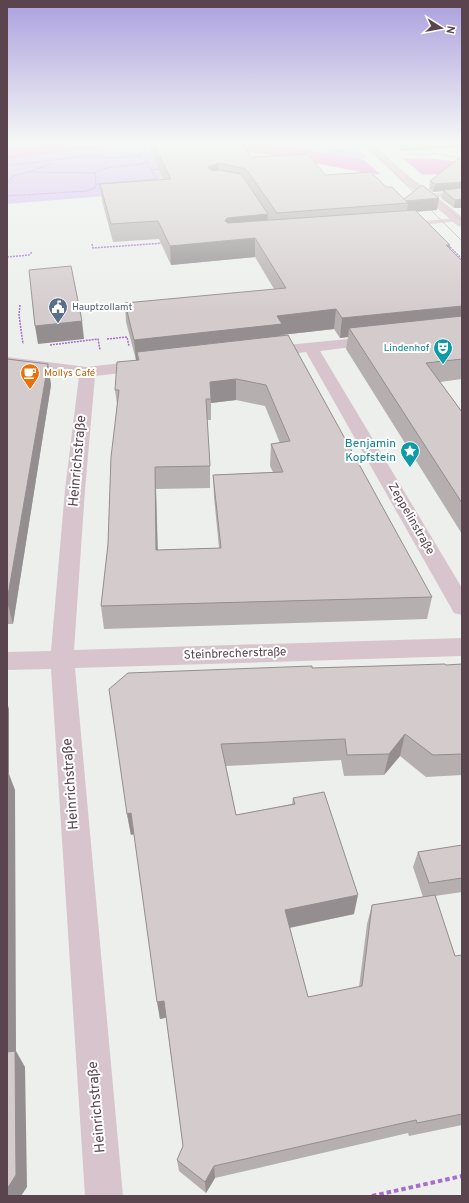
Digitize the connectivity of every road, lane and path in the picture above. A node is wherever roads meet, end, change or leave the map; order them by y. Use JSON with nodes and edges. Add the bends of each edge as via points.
{"nodes":[{"id":1,"x":424,"y":199,"type":"edge"},
{"id":2,"x":434,"y":199,"type":"edge"},
{"id":3,"x":442,"y":221,"type":"junction"},
{"id":4,"x":460,"y":221,"type":"edge"},
{"id":5,"x":403,"y":224,"type":"edge"},
{"id":6,"x":452,"y":230,"type":"dead end"},
{"id":7,"x":136,"y":240,"type":"edge"},
{"id":8,"x":165,"y":242,"type":"edge"},
{"id":9,"x":92,"y":244,"type":"dead end"},
{"id":10,"x":137,"y":245,"type":"junction"},
{"id":11,"x":32,"y":252,"type":"dead end"},
{"id":12,"x":7,"y":257,"type":"edge"},
{"id":13,"x":20,"y":305,"type":"dead end"},
{"id":14,"x":127,"y":337,"type":"edge"},
{"id":15,"x":393,"y":338,"type":"edge"},
{"id":16,"x":107,"y":339,"type":"dead end"},
{"id":17,"x":46,"y":345,"type":"dead end"},
{"id":18,"x":24,"y":348,"type":"dead end"},
{"id":19,"x":311,"y":348,"type":"junction"},
{"id":20,"x":255,"y":354,"type":"edge"},
{"id":21,"x":7,"y":362,"type":"edge"},
{"id":22,"x":161,"y":364,"type":"edge"},
{"id":23,"x":95,"y":371,"type":"junction"},
{"id":24,"x":462,"y":607,"type":"edge"},
{"id":25,"x":462,"y":648,"type":"edge"},
{"id":26,"x":62,"y":659,"type":"junction"},
{"id":27,"x":7,"y":661,"type":"edge"},
{"id":28,"x":462,"y":1176,"type":"edge"},
{"id":29,"x":104,"y":1196,"type":"edge"},
{"id":30,"x":372,"y":1196,"type":"edge"}],
"edges":[{"from":1,"to":3,"type":"main road"},
{"from":2,"to":4,"type":"main road"},
{"from":3,"to":4,"type":"lane"},
{"from":3,"to":5,"type":"lane"},
{"from":3,"to":6,"type":"main road"},
{"from":7,"to":10,"type":"path"},
{"from":8,"to":10,"type":"path"},
{"from":9,"to":10,"type":"path","via":[[93,248]]},
{"from":11,"to":12,"type":"path","via":[[24,256]]},
{"from":13,"to":18,"type":"path"},
{"from":14,"to":16,"type":"path"},
{"from":15,"to":19,"type":"street"},
{"from":17,"to":23,"type":"path","via":[[98,339]]},
{"from":19,"to":20,"type":"street"},
{"from":19,"to":24,"type":"street","name":"Zeppelinstraße"},
{"from":21,"to":23,"type":"street"},
{"from":22,"to":23,"type":"street"},
{"from":23,"to":26,"type":"street","name":"Heinrichstraße","via":[[75,490]]},
{"from":25,"to":26,"type":"street","name":"Steinbrecherstraße"},
{"from":26,"to":27,"type":"street","name":"Steinbrecherstraße"},
{"from":26,"to":29,"type":"street","name":"Heinrichstraße"},
{"from":28,"to":30,"type":"path"}]}
